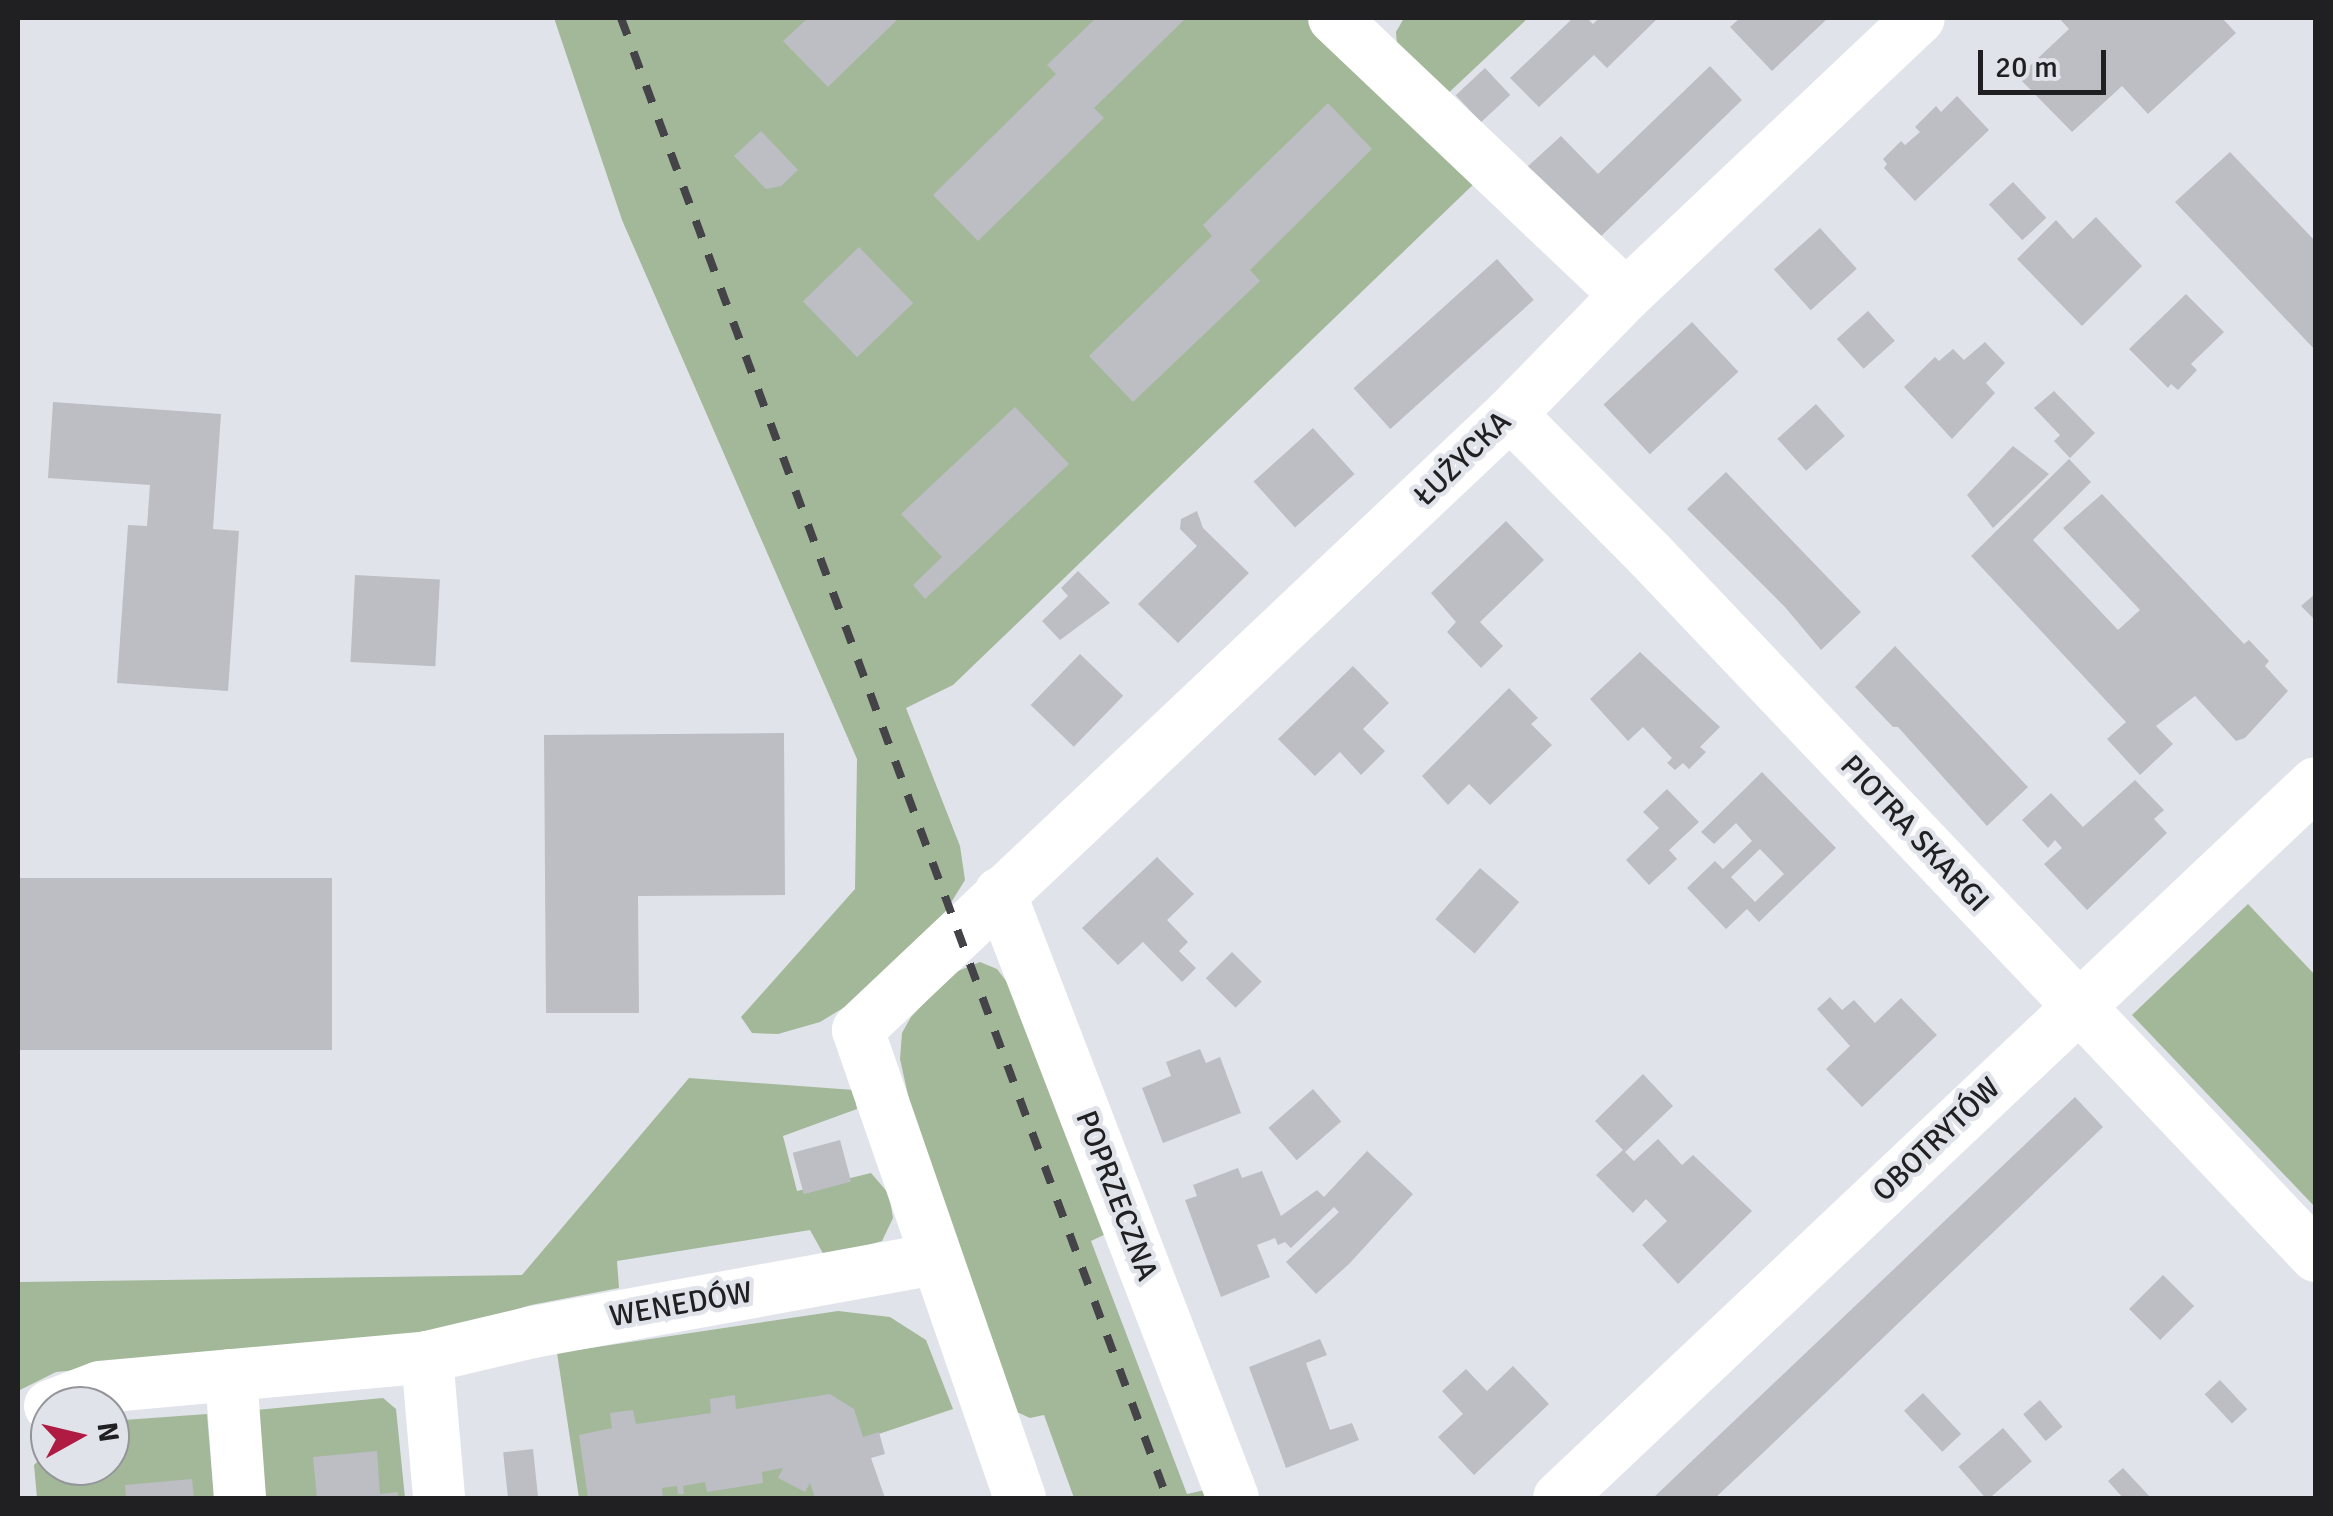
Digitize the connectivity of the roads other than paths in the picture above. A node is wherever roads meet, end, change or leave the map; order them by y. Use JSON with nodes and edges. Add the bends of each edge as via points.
{"nodes":[{"id":1,"x":1334,"y":18,"type":"edge"},
{"id":2,"x":1919,"y":18,"type":"edge"},
{"id":3,"x":1626,"y":295,"type":"junction"},
{"id":4,"x":1510,"y":414,"type":"junction"},
{"id":5,"x":2316,"y":783,"type":"edge"},
{"id":6,"x":1000,"y":893,"type":"junction"},
{"id":7,"x":2079,"y":1008,"type":"junction"},
{"id":8,"x":2316,"y":1256,"type":"edge"},
{"id":9,"x":936,"y":1259,"type":"junction"},
{"id":10,"x":426,"y":1357,"type":"junction"},
{"id":11,"x":231,"y":1375,"type":"junction"},
{"id":12,"x":111,"y":1386,"type":"edge"},
{"id":13,"x":240,"y":1498,"type":"edge"},
{"id":14,"x":439,"y":1498,"type":"edge"},
{"id":15,"x":1020,"y":1498,"type":"edge"},
{"id":16,"x":1233,"y":1498,"type":"edge"},
{"id":17,"x":1560,"y":1498,"type":"edge"}],
"edges":[{"from":1,"to":3,"type":"street"},
{"from":2,"to":3,"type":"street","name":"ŁUŻYCKA"},
{"from":3,"to":4,"type":"street","name":"ŁUŻYCKA"},
{"from":4,"to":6,"type":"street","name":"ŁUŻYCKA"},
{"from":4,"to":7,"type":"street","name":"PIOTRA SKARGI"},
{"from":5,"to":7,"type":"street","name":"OBOTRYTÓW"},
{"from":6,"to":9,"type":"street","name":"ŁUŻYCKA","via":[[858,1030]]},
{"from":6,"to":16,"type":"street","name":"POPRZECZNA"},
{"from":7,"to":8,"type":"street","name":"PIOTRA SKARGI"},
{"from":7,"to":17,"type":"street","name":"OBOTRYTÓW"},
{"from":9,"to":10,"type":"street","name":"WENEDÓW"},
{"from":9,"to":15,"type":"street"},
{"from":10,"to":11,"type":"street","name":"WENEDÓW"},
{"from":10,"to":14,"type":"street"},
{"from":11,"to":12,"type":"street","name":"WENEDÓW"},
{"from":11,"to":13,"type":"street"}]}
